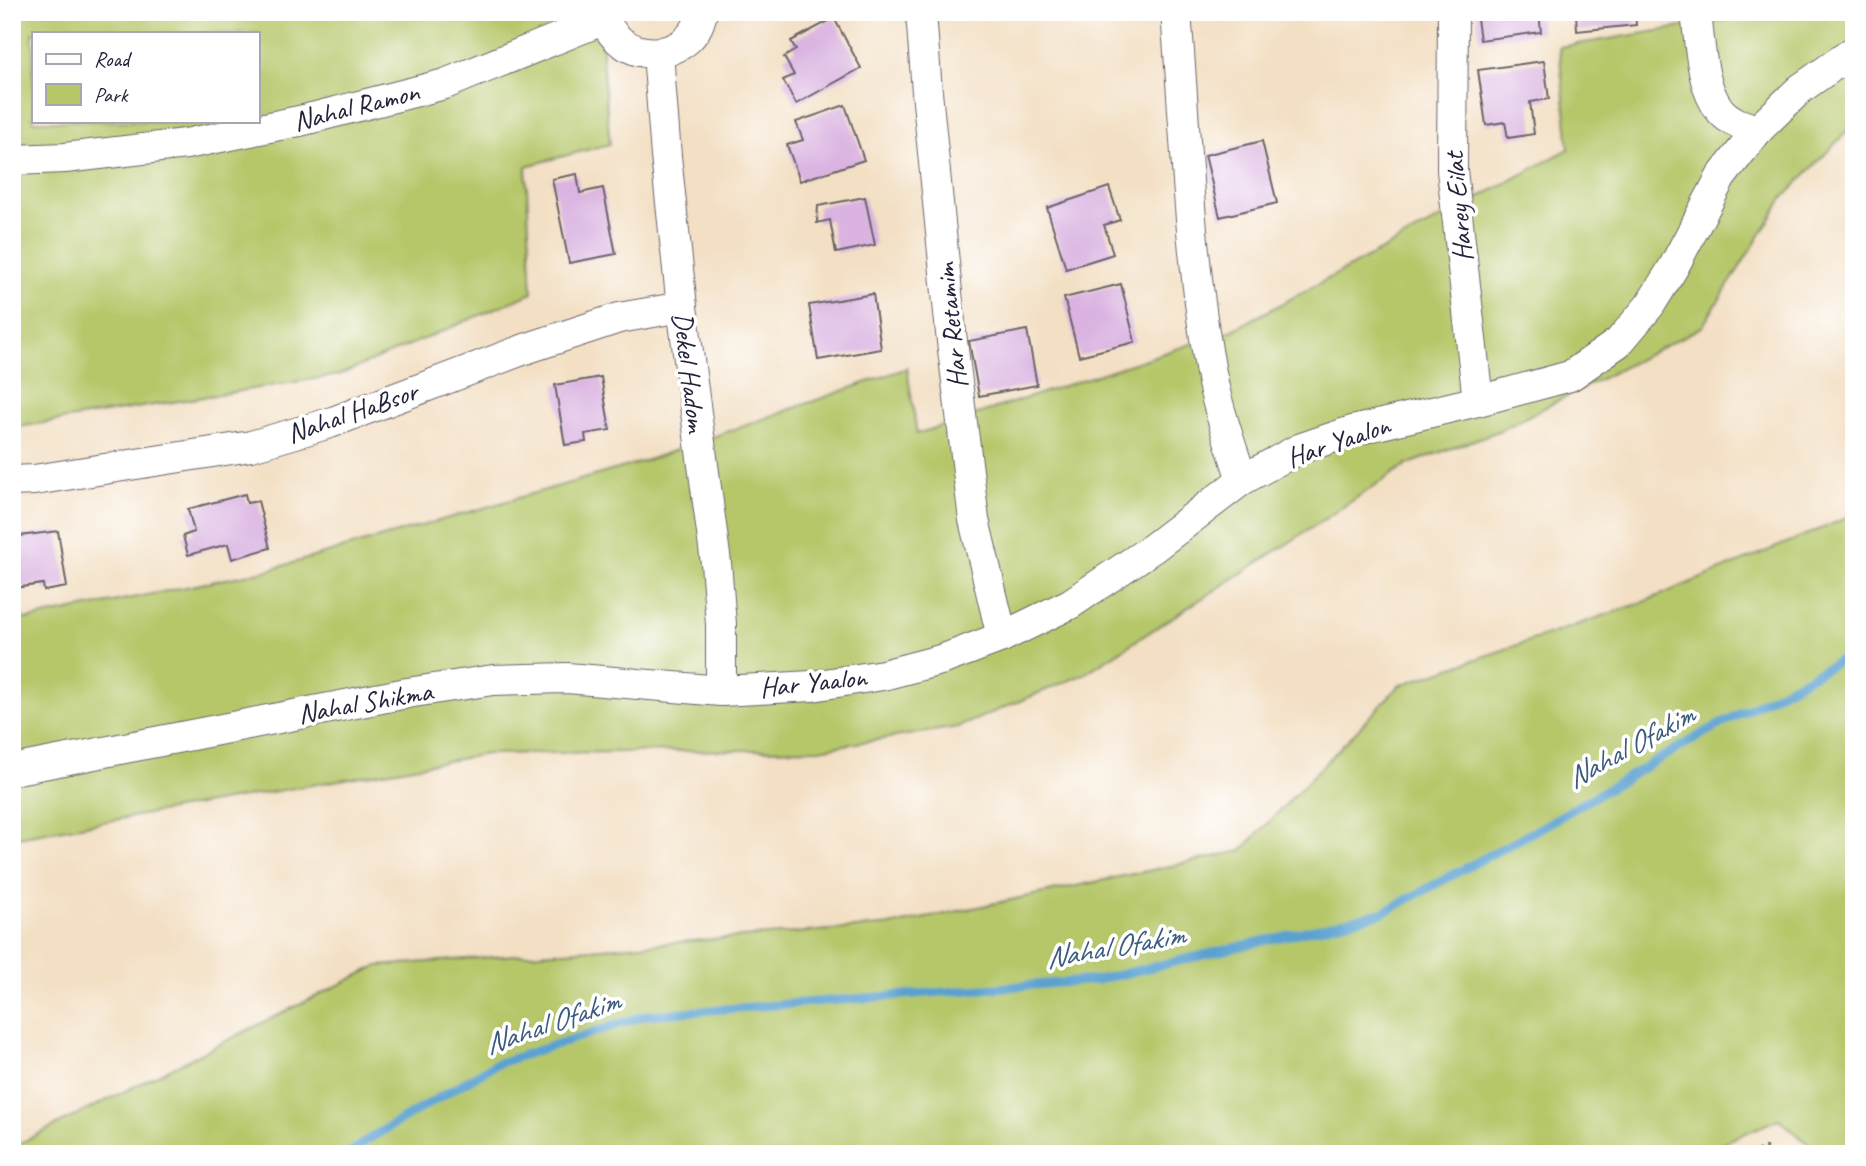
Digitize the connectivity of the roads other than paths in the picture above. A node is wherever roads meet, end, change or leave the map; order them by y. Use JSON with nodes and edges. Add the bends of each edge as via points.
{"nodes":[{"id":1,"x":702,"y":12,"type":"edge"},
{"id":2,"x":921,"y":12,"type":"edge"},
{"id":3,"x":1177,"y":12,"type":"edge"},
{"id":4,"x":1453,"y":12,"type":"edge"},
{"id":5,"x":1696,"y":12,"type":"edge"},
{"id":6,"x":604,"y":16,"type":"edge"},
{"id":7,"x":1854,"y":51,"type":"edge"},
{"id":8,"x":658,"y":53,"type":"junction"},
{"id":9,"x":1758,"y":130,"type":"junction"},
{"id":10,"x":12,"y":160,"type":"edge"},
{"id":11,"x":682,"y":307,"type":"junction"},
{"id":12,"x":1478,"y":401,"type":"junction"},
{"id":13,"x":1242,"y":480,"type":"junction"},
{"id":14,"x":12,"y":481,"type":"edge"},
{"id":15,"x":1002,"y":637,"type":"junction"},
{"id":16,"x":721,"y":691,"type":"junction"},
{"id":17,"x":12,"y":769,"type":"edge"}],
"edges":[{"from":1,"to":8,"type":"street","via":[[685,42]]},
{"from":2,"to":15,"type":"street","name":"Har Retamim","via":[[971,493]]},
{"from":3,"to":13,"type":"street","via":[[1202,311],[1214,385]]},
{"from":4,"to":12,"type":"street","name":"Harey Eilat","via":[[1452,170]]},
{"from":5,"to":9,"type":"street","via":[[1711,99],[1729,120]]},
{"from":6,"to":8,"type":"street","via":[[625,45]]},
{"from":6,"to":10,"type":"street","name":"Nahal Ramon","via":[[445,84],[304,120],[186,144]]},
{"from":7,"to":9,"type":"street","name":"Har Yaalon","via":[[1800,89]]},
{"from":8,"to":11,"type":"street","name":"Dekel Hadom"},
{"from":9,"to":12,"type":"street","name":"Har Yaalon","via":[[1721,177],[1650,305],[1619,342],[1570,376]]},
{"from":11,"to":14,"type":"street","name":"Nahal HaBsor","via":[[619,318],[330,423],[251,446]]},
{"from":11,"to":16,"type":"street","name":"Dekel Hadom","via":[[716,563]]},
{"from":12,"to":13,"type":"street","name":"Har Yaalon","via":[[1352,431],[1299,449]]},
{"from":13,"to":15,"type":"street","name":"Har Yaalon","via":[[1070,604]]},
{"from":15,"to":16,"type":"street","name":"Har Yaalon","via":[[883,675],[812,686]]},
{"from":16,"to":17,"type":"street","name":"Nahal Shikma","via":[[567,678],[493,680]]}]}
